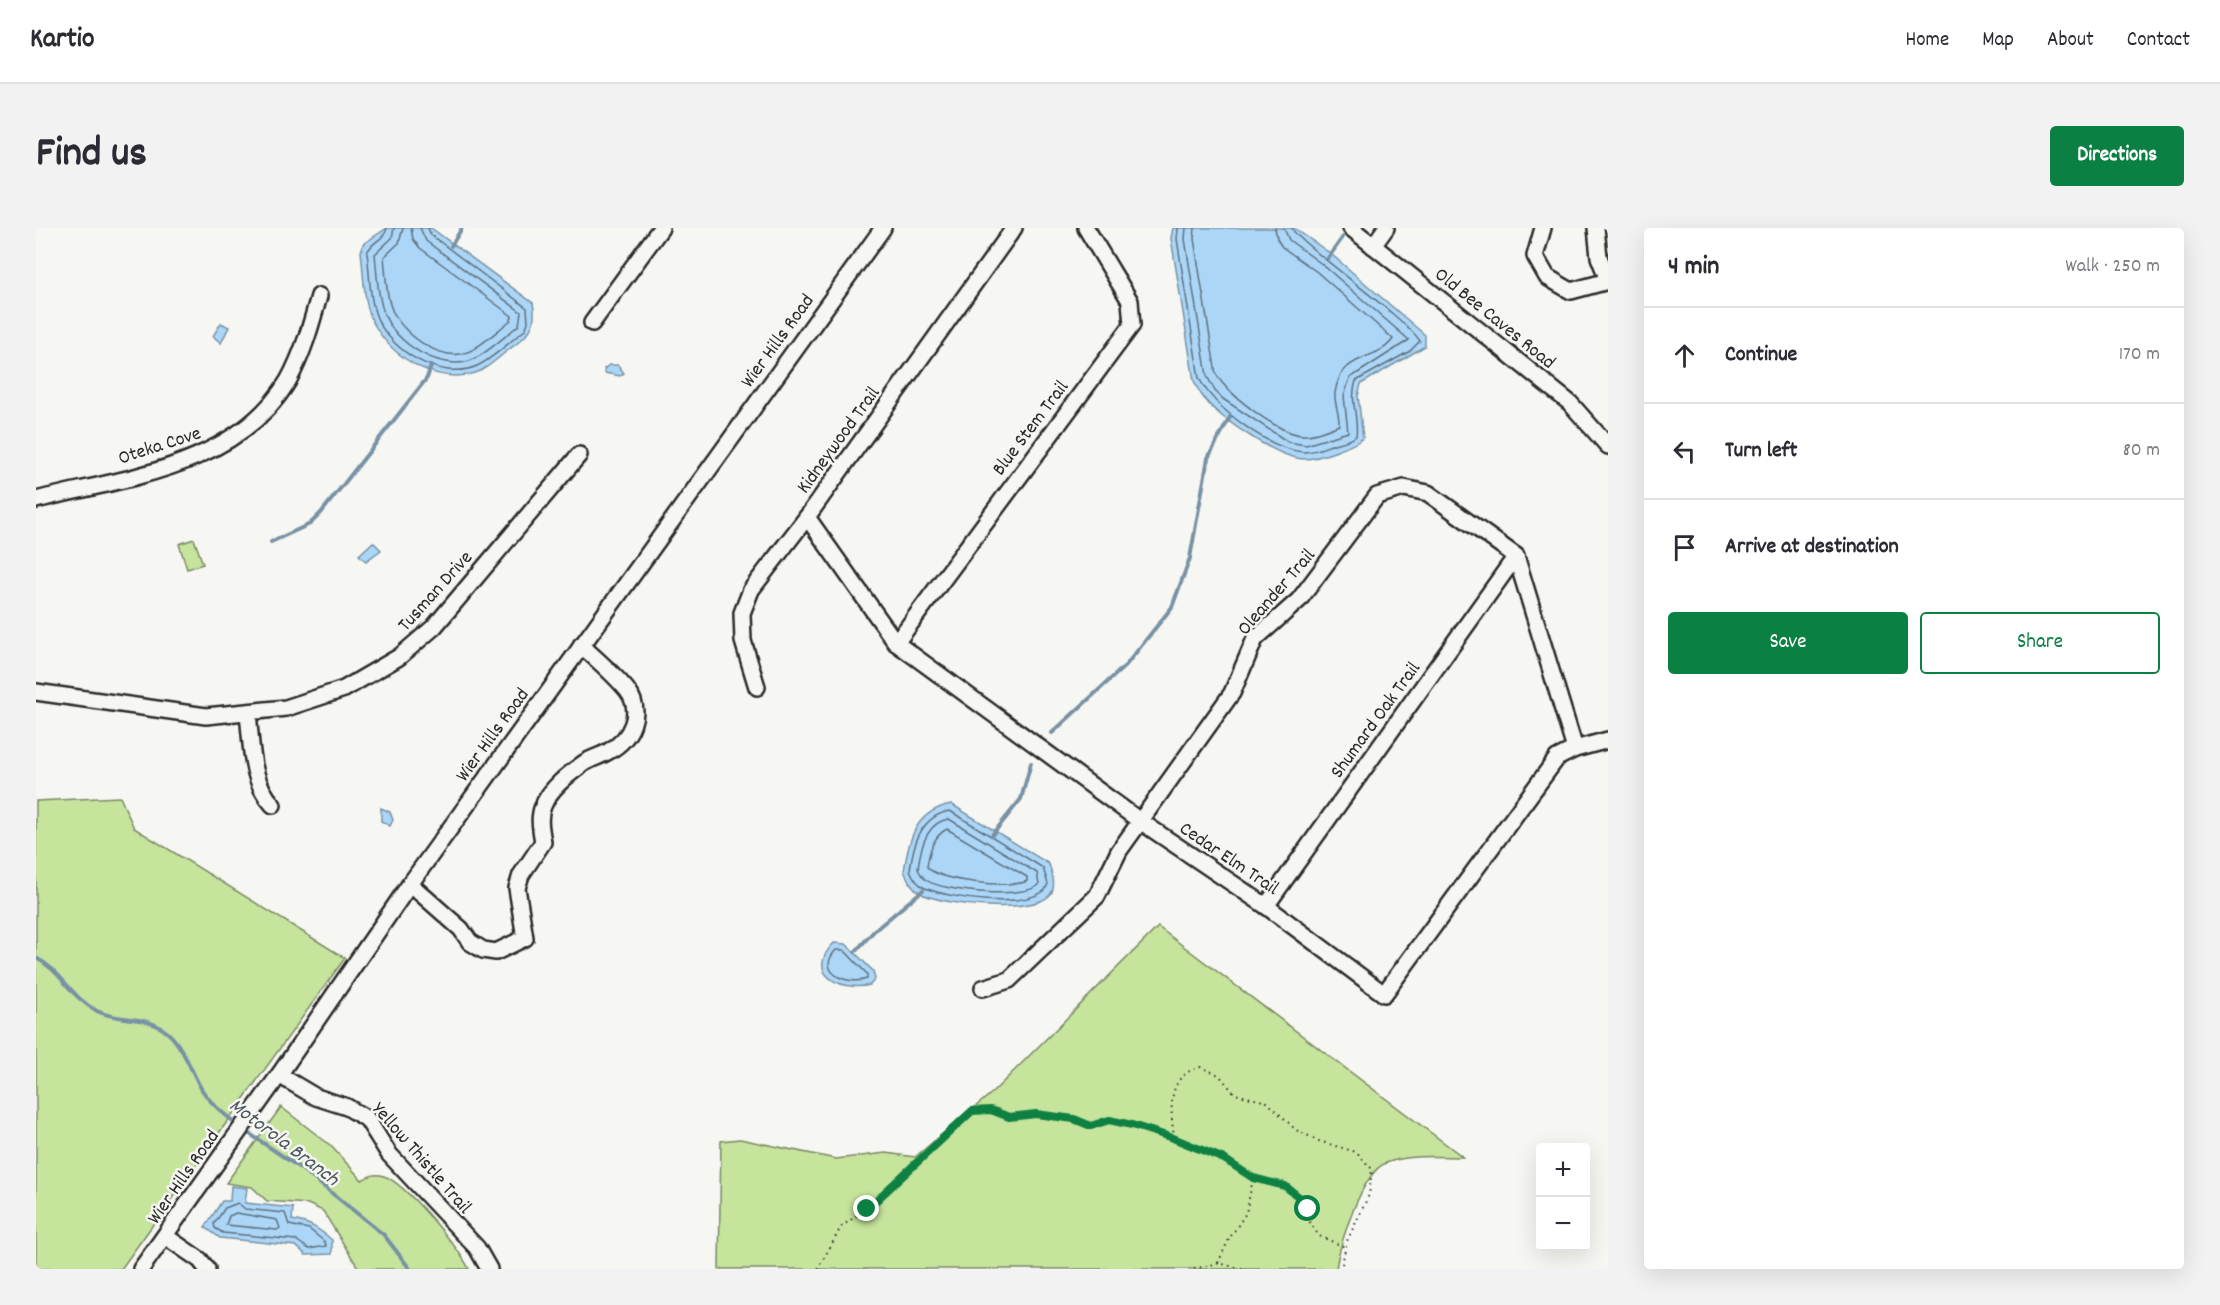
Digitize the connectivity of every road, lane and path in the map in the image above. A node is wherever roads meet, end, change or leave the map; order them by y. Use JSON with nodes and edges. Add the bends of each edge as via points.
{"nodes":[{"id":1,"x":661,"y":228,"type":"edge"},
{"id":2,"x":883,"y":228,"type":"edge"},
{"id":3,"x":1014,"y":228,"type":"edge"},
{"id":4,"x":1086,"y":228,"type":"edge"},
{"id":5,"x":1351,"y":228,"type":"edge"},
{"id":6,"x":1386,"y":228,"type":"edge"},
{"id":7,"x":1543,"y":228,"type":"edge"},
{"id":8,"x":1596,"y":228,"type":"edge"},
{"id":9,"x":1374,"y":246,"type":"junction"},
{"id":10,"x":1608,"y":280,"type":"edge"},
{"id":11,"x":319,"y":296,"type":"dead end"},
{"id":12,"x":592,"y":323,"type":"dead end"},
{"id":13,"x":1608,"y":446,"type":"edge"},
{"id":14,"x":579,"y":455,"type":"dead end"},
{"id":15,"x":36,"y":500,"type":"edge"},
{"id":16,"x":807,"y":517,"type":"junction"},
{"id":17,"x":1516,"y":556,"type":"junction"},
{"id":18,"x":896,"y":643,"type":"junction"},
{"id":19,"x":581,"y":645,"type":"junction"},
{"id":20,"x":757,"y":687,"type":"dead end"},
{"id":21,"x":36,"y":692,"type":"edge"},
{"id":22,"x":248,"y":714,"type":"junction"},
{"id":23,"x":1608,"y":740,"type":"edge"},
{"id":24,"x":1575,"y":748,"type":"junction"},
{"id":25,"x":273,"y":805,"type":"dead end"},
{"id":26,"x":1140,"y":821,"type":"junction"},
{"id":27,"x":410,"y":884,"type":"junction"},
{"id":28,"x":1266,"y":906,"type":"junction"},
{"id":29,"x":983,"y":988,"type":"dead end"},
{"id":30,"x":279,"y":1075,"type":"junction"},
{"id":31,"x":1173,"y":1138,"type":"junction"},
{"id":32,"x":1253,"y":1178,"type":"junction"},
{"id":33,"x":165,"y":1236,"type":"junction"},
{"id":34,"x":1345,"y":1247,"type":"junction"},
{"id":35,"x":1218,"y":1263,"type":"junction"},
{"id":36,"x":141,"y":1269,"type":"edge"},
{"id":37,"x":207,"y":1269,"type":"edge"},
{"id":38,"x":489,"y":1269,"type":"edge"},
{"id":39,"x":818,"y":1269,"type":"edge"},
{"id":40,"x":1194,"y":1269,"type":"edge"},
{"id":41,"x":1243,"y":1269,"type":"edge"},
{"id":42,"x":1341,"y":1269,"type":"edge"}],
"edges":[{"from":1,"to":12,"type":"street"},
{"from":2,"to":19,"type":"street","name":"Wier Hills Road"},
{"from":3,"to":16,"type":"street","name":"Kidneywood Trail"},
{"from":4,"to":18,"type":"street","name":"Blue Stem Trail","via":[[1130,301],[1132,325]]},
{"from":5,"to":9,"type":"street","name":"Old Bee Caves Road"},
{"from":6,"to":9,"type":"street"},
{"from":7,"to":10,"type":"street","via":[[1535,256],[1547,277],[1571,291]]},
{"from":8,"to":10,"type":"street","via":[[1599,257]]},
{"from":9,"to":13,"type":"street","name":"Old Bee Caves Road","via":[[1570,403]]},
{"from":11,"to":15,"type":"street","name":"Oteka Cove","via":[[305,344],[287,382],[261,414],[232,438],[171,466]]},
{"from":14,"to":22,"type":"street","name":"Tusman Drive","via":[[434,627],[399,657],[344,689],[286,708]]},
{"from":16,"to":18,"type":"street","name":"Cedar Elm Trail"},
{"from":16,"to":20,"type":"street","name":"Kidneywood Trail","via":[[751,590],[742,613],[743,641]]},
{"from":17,"to":24,"type":"street"},
{"from":17,"to":26,"type":"street","name":"Oleander Trail","via":[[1428,493],[1404,488],[1377,496],[1299,600],[1255,639],[1232,693]]},
{"from":17,"to":28,"type":"street","name":"Shumard Oak Trail"},
{"from":18,"to":26,"type":"street","name":"Cedar Elm Trail"},
{"from":19,"to":27,"type":"street","name":"Wier Hills Road"},
{"from":19,"to":27,"type":"street","via":[[627,690],[635,704],[634,720],[626,738],[562,780],[544,804],[540,825],[543,842],[517,888],[525,938],[496,952],[483,950]]},
{"from":21,"to":22,"type":"street","name":"Tusman Drive","via":[[188,715]]},
{"from":22,"to":25,"type":"street","via":[[255,774]]},
{"from":23,"to":24,"type":"street","name":"Cedar Elm Trail"},
{"from":24,"to":28,"type":"street","name":"Cedar Elm Trail","via":[[1557,758],[1384,994]]},
{"from":26,"to":28,"type":"street","name":"Cedar Elm Trail"},
{"from":26,"to":29,"type":"street","name":"Oleander Trail","via":[[1119,851],[1097,896],[1009,980]]},
{"from":27,"to":30,"type":"street","name":"Wier Hills Road"},
{"from":30,"to":33,"type":"street","name":"Wier Hills Road"},
{"from":30,"to":38,"type":"street","name":"Yellow Thistle Trail","via":[[316,1097],[347,1107],[367,1119],[389,1154],[477,1248]]},
{"from":31,"to":32,"type":"path","via":[[1224,1159]]},
{"from":31,"to":34,"type":"path","via":[[1170,1098],[1187,1074],[1201,1067],[1219,1075],[1235,1094],[1267,1102],[1306,1136],[1356,1152],[1367,1161],[1373,1174],[1369,1195]]},
{"from":31,"to":39,"type":"path","via":[[1109,1120],[1091,1126],[1062,1117],[1009,1117],[977,1109],[874,1203],[841,1227]]},
{"from":32,"to":34,"type":"path","via":[[1273,1181],[1293,1191],[1304,1201],[1309,1221],[1319,1236]]},
{"from":32,"to":35,"type":"path","via":[[1246,1214]]},
{"from":33,"to":36,"type":"street","name":"Wier Hills Road"},
{"from":33,"to":37,"type":"street"},
{"from":34,"to":42,"type":"path"},
{"from":35,"to":40,"type":"path"},
{"from":35,"to":41,"type":"path"}]}
